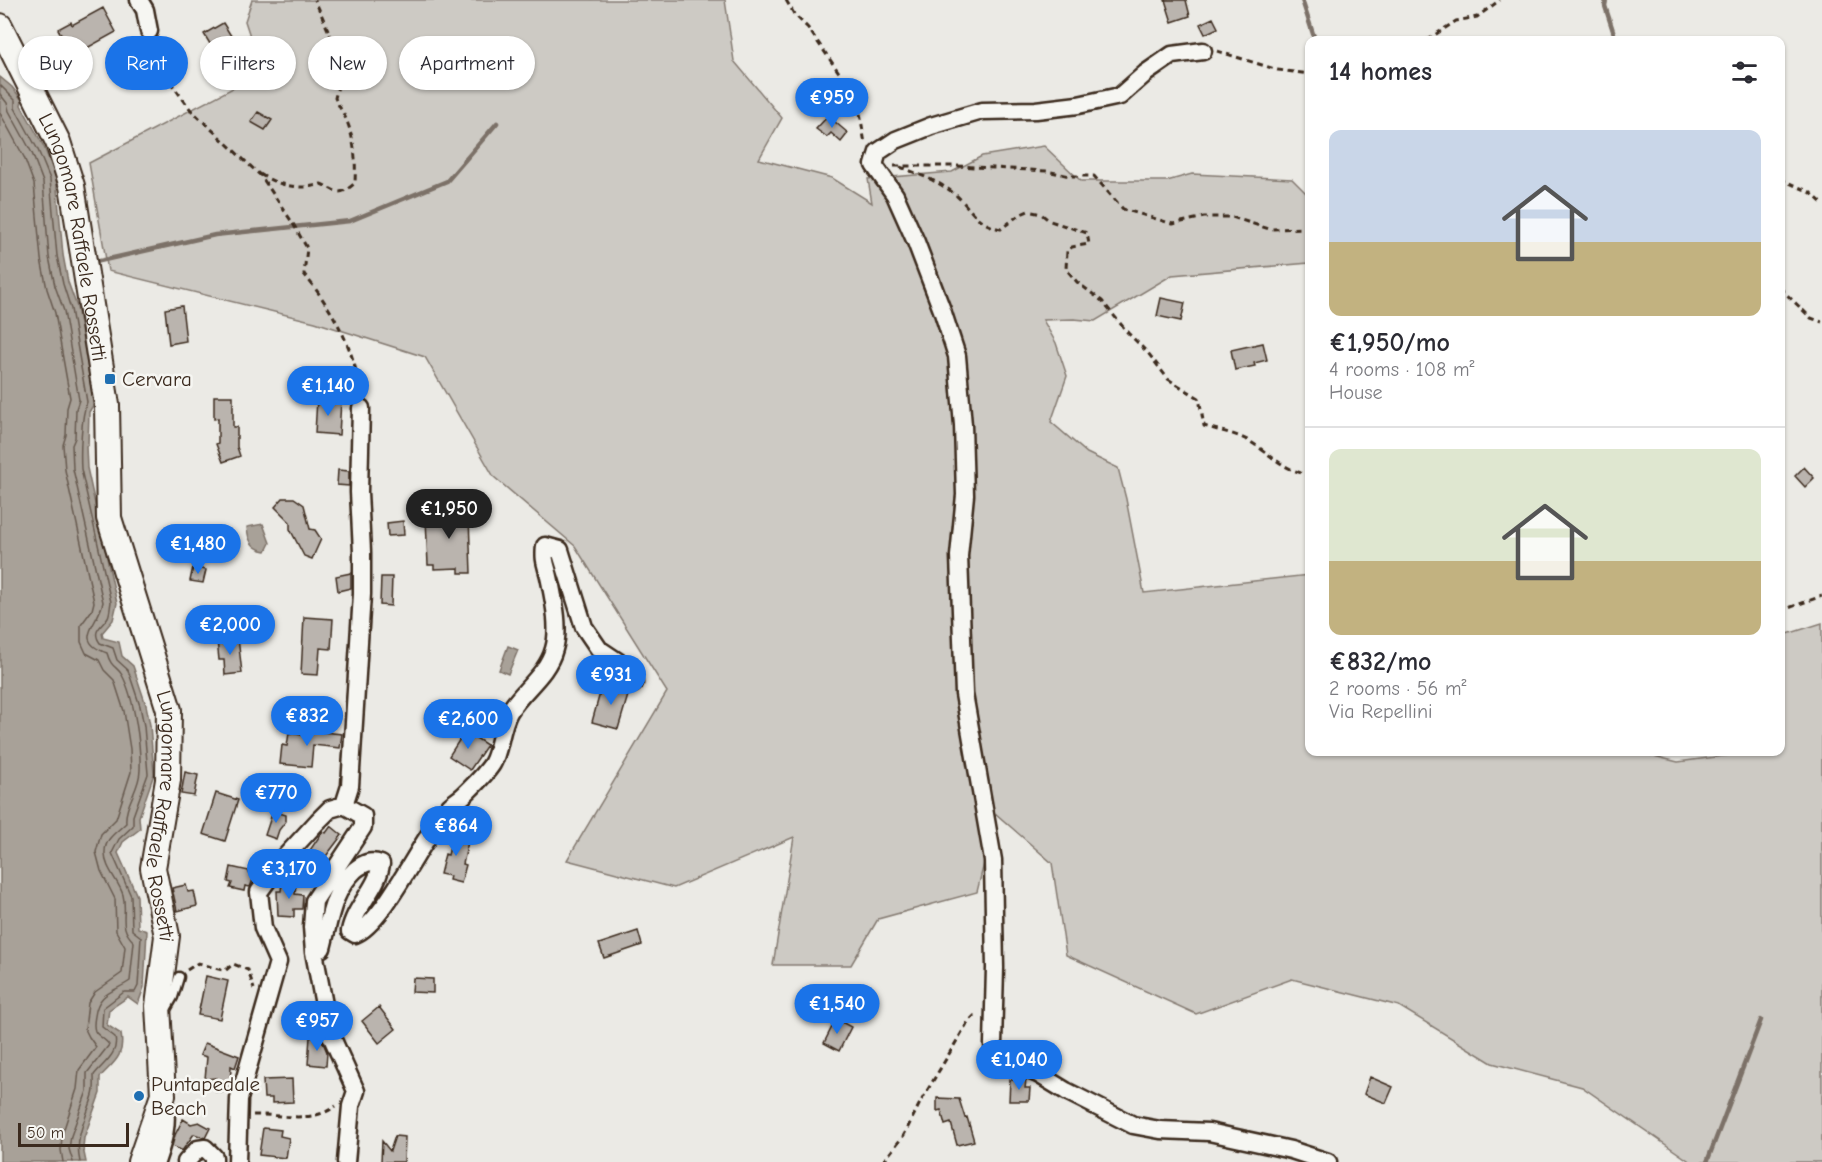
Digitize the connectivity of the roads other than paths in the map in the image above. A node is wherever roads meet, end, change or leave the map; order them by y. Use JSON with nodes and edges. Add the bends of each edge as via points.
{"nodes":[{"id":1,"x":139,"y":0,"type":"edge"},
{"id":2,"x":0,"y":26,"type":"edge"},
{"id":3,"x":147,"y":36,"type":"edge"},
{"id":4,"x":1203,"y":51,"type":"road end"},
{"id":5,"x":361,"y":408,"type":"road end"},
{"id":6,"x":634,"y":683,"type":"dead end"},
{"id":7,"x":344,"y":805,"type":"junction"},
{"id":8,"x":314,"y":952,"type":"junction"},
{"id":9,"x":179,"y":977,"type":"road end"},
{"id":10,"x":159,"y":1018,"type":"junction"},
{"id":11,"x":163,"y":1095,"type":"junction"},
{"id":12,"x":1284,"y":1156,"type":"edge"},
{"id":13,"x":140,"y":1162,"type":"edge"},
{"id":14,"x":156,"y":1162,"type":"edge"},
{"id":15,"x":186,"y":1162,"type":"edge"},
{"id":16,"x":214,"y":1162,"type":"edge"},
{"id":17,"x":237,"y":1162,"type":"edge"},
{"id":18,"x":346,"y":1162,"type":"edge"},
{"id":19,"x":1328,"y":1162,"type":"edge"}],
"edges":[{"from":1,"to":3,"type":"street","via":[[145,10]]},
{"from":2,"to":10,"type":"main road","name":"Lungomare Raffaele Rossetti","via":[[58,142],[72,186],[107,405],[109,518],[170,710],[168,780],[153,868],[167,936]]},
{"from":4,"to":12,"type":"street","via":[[1172,55],[1120,96],[1036,110],[982,111],[931,126],[878,152],[874,165],[895,195],[916,242],[957,356],[965,495],[959,556],[964,694],[993,860],[995,1052],[1133,1125],[1209,1132]]},
{"from":5,"to":7,"type":"street","via":[[361,632],[350,786]]},
{"from":6,"to":8,"type":"street","via":[[622,665],[599,649],[587,632],[560,550],[545,546],[543,561],[553,599],[554,650],[538,678],[510,711],[492,764],[450,806],[380,913],[355,934],[351,931],[352,923],[380,873],[381,864],[364,863],[344,881],[322,948]]},
{"from":7,"to":8,"type":"street","via":[[363,816],[363,827],[314,901]]},
{"from":7,"to":17,"type":"street","via":[[330,809],[318,821],[259,892],[263,928],[278,962],[239,1099]]},
{"from":8,"to":18,"type":"street","via":[[330,1030],[356,1091]]},
{"from":9,"to":10,"type":"lane","via":[[169,1005]]},
{"from":10,"to":11,"type":"main road","name":"Lungomare Raffaele Rossetti"},
{"from":11,"to":13,"type":"main road","name":"Lungomare Raffaele Rossetti"},
{"from":11,"to":14,"type":"street","via":[[167,1114],[164,1141]]},
{"from":12,"to":19,"type":"street","via":[[1291,1150]]},
{"from":15,"to":16,"type":"street","via":[[198,1149],[205,1148]]}]}
